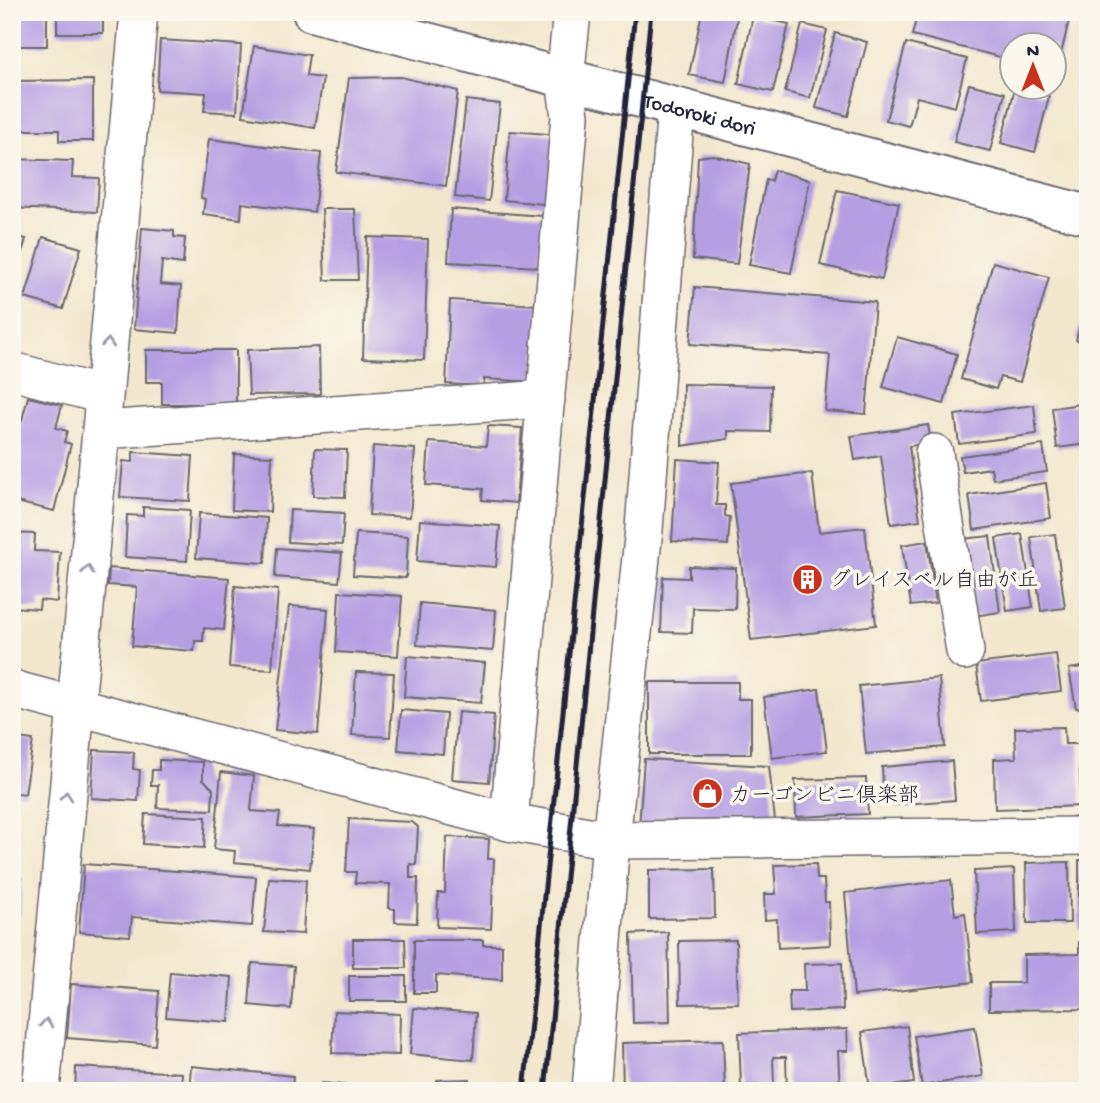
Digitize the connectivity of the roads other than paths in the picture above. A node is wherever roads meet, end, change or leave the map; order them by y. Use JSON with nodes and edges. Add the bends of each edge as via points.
{"nodes":[{"id":1,"x":139,"y":12,"type":"edge"},
{"id":2,"x":312,"y":12,"type":"edge"},
{"id":3,"x":572,"y":12,"type":"edge"},
{"id":4,"x":565,"y":79,"type":"junction"},
{"id":5,"x":676,"y":107,"type":"junction"},
{"id":6,"x":1088,"y":215,"type":"edge"},
{"id":7,"x":12,"y":371,"type":"edge"},
{"id":8,"x":546,"y":399,"type":"junction"},
{"id":9,"x":102,"y":412,"type":"junction"},
{"id":10,"x":934,"y":453,"type":"dead end"},
{"id":11,"x":965,"y":651,"type":"dead end"},
{"id":12,"x":12,"y":689,"type":"edge"},
{"id":13,"x":74,"y":705,"type":"junction"},
{"id":14,"x":509,"y":822,"type":"junction"},
{"id":15,"x":1088,"y":836,"type":"edge"},
{"id":16,"x":611,"y":839,"type":"junction"},
{"id":17,"x":41,"y":1091,"type":"edge"},
{"id":18,"x":591,"y":1091,"type":"edge"}],
"edges":[{"from":9,"to":1,"type":"street","one_way":true},
{"from":2,"to":4,"type":"street","name":"Todoroki dori"},
{"from":3,"to":4,"type":"street"},
{"from":4,"to":5,"type":"street","name":"Todoroki dori"},
{"from":4,"to":8,"type":"street","via":[[570,116]]},
{"from":5,"to":6,"type":"street","name":"Todoroki dori"},
{"from":5,"to":16,"type":"street","via":[[642,543]]},
{"from":7,"to":9,"type":"street"},
{"from":8,"to":9,"type":"street"},
{"from":8,"to":14,"type":"street"},
{"from":13,"to":9,"type":"street","one_way":true},
{"from":10,"to":11,"type":"street"},
{"from":12,"to":13,"type":"street"},
{"from":13,"to":14,"type":"street"},
{"from":17,"to":13,"type":"street","one_way":true},
{"from":14,"to":16,"type":"street"},
{"from":15,"to":16,"type":"street"},
{"from":16,"to":18,"type":"street"}]}
